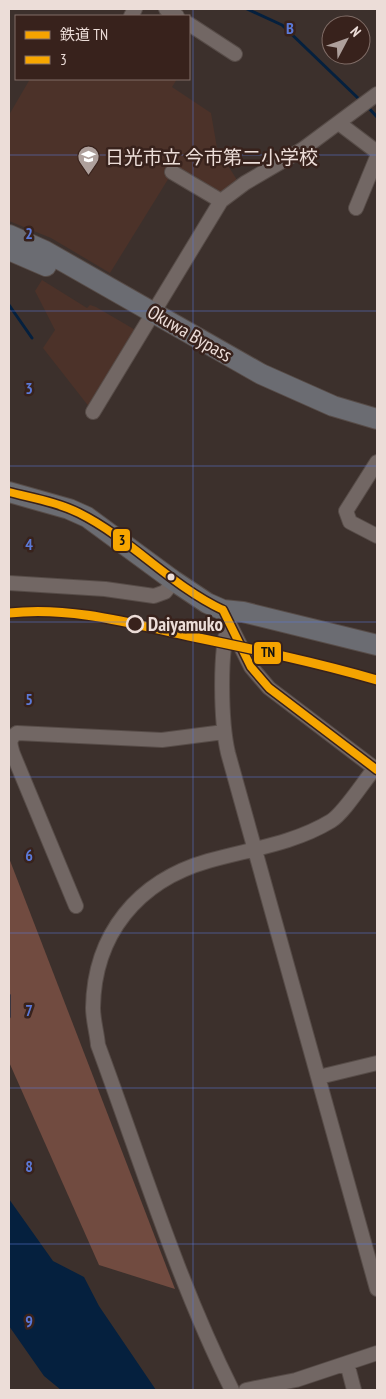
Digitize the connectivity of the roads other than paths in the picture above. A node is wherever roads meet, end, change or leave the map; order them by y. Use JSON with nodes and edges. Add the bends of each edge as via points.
{"nodes":[{"id":1,"x":190,"y":25,"type":"edge"},
{"id":2,"x":235,"y":54,"type":"dead end"},
{"id":3,"x":368,"y":101,"type":"edge"},
{"id":4,"x":340,"y":124,"type":"junction"},
{"id":5,"x":377,"y":152,"type":"edge"},
{"id":6,"x":377,"y":157,"type":"edge"},
{"id":7,"x":172,"y":172,"type":"dead end"},
{"id":8,"x":221,"y":201,"type":"junction"},
{"id":9,"x":356,"y":208,"type":"dead end"},
{"id":10,"x":9,"y":235,"type":"edge"},
{"id":11,"x":9,"y":250,"type":"edge"},
{"id":12,"x":149,"y":318,"type":"junction"},
{"id":13,"x":93,"y":412,"type":"dead end"},
{"id":14,"x":377,"y":419,"type":"edge"},
{"id":15,"x":377,"y":433,"type":"edge"},
{"id":16,"x":377,"y":462,"type":"edge"},
{"id":17,"x":9,"y":492,"type":"edge"},
{"id":18,"x":377,"y":536,"type":"edge"},
{"id":19,"x":174,"y":582,"type":"junction"},
{"id":20,"x":9,"y":583,"type":"edge"},
{"id":21,"x":226,"y":616,"type":"junction"},
{"id":22,"x":377,"y":645,"type":"edge"},
{"id":23,"x":224,"y":732,"type":"junction"},
{"id":24,"x":376,"y":769,"type":"edge"},
{"id":25,"x":256,"y":850,"type":"junction"},
{"id":26,"x":76,"y":906,"type":"dead end"},
{"id":27,"x":377,"y":1063,"type":"edge"},
{"id":28,"x":319,"y":1077,"type":"junction"},
{"id":29,"x":377,"y":1289,"type":"edge"},
{"id":30,"x":377,"y":1353,"type":"edge"},
{"id":31,"x":347,"y":1363,"type":"junction"},
{"id":32,"x":303,"y":1384,"type":"edge"},
{"id":33,"x":232,"y":1390,"type":"edge"},
{"id":34,"x":246,"y":1390,"type":"edge"},
{"id":35,"x":354,"y":1390,"type":"edge"}],
"edges":[{"from":1,"to":2,"type":"street"},
{"from":3,"to":4,"type":"street"},
{"from":4,"to":5,"type":"street"},
{"from":4,"to":8,"type":"street"},
{"from":6,"to":9,"type":"street"},
{"from":7,"to":8,"type":"street"},
{"from":8,"to":12,"type":"street"},
{"from":10,"to":12,"type":"highway","name":"Okuwa Bypass","via":[[45,250]]},
{"from":11,"to":12,"type":"highway","name":"Okuwa Bypass"},
{"from":12,"to":13,"type":"street"},
{"from":12,"to":14,"type":"highway","name":"Okuwa Bypass","via":[[333,406]]},
{"from":12,"to":15,"type":"highway","name":"Okuwa Bypass","via":[[254,384],[299,406]]},
{"from":16,"to":18,"type":"street","via":[[346,511],[350,522]]},
{"from":17,"to":19,"type":"highway","via":[[86,517]]},
{"from":19,"to":20,"type":"street","via":[[165,592],[154,596],[105,589]]},
{"from":19,"to":21,"type":"highway"},
{"from":21,"to":22,"type":"highway","via":[[242,612]]},
{"from":21,"to":23,"type":"street"},
{"from":21,"to":24,"type":"street","via":[[252,667],[269,688]]},
{"from":23,"to":25,"type":"street"},
{"from":23,"to":26,"type":"street","via":[[162,740],[17,733],[11,737],[9,742],[13,754]]},
{"from":24,"to":25,"type":"street","via":[[334,819],[296,838]]},
{"from":25,"to":28,"type":"street"},
{"from":25,"to":33,"type":"street","via":[[186,869],[152,886],[136,900],[122,916],[100,956],[93,1010],[98,1045],[181,1275]]},
{"from":27,"to":28,"type":"street"},
{"from":28,"to":29,"type":"street"},
{"from":30,"to":31,"type":"street"},
{"from":31,"to":32,"type":"street"},
{"from":31,"to":35,"type":"street"},
{"from":32,"to":34,"type":"street"}]}
